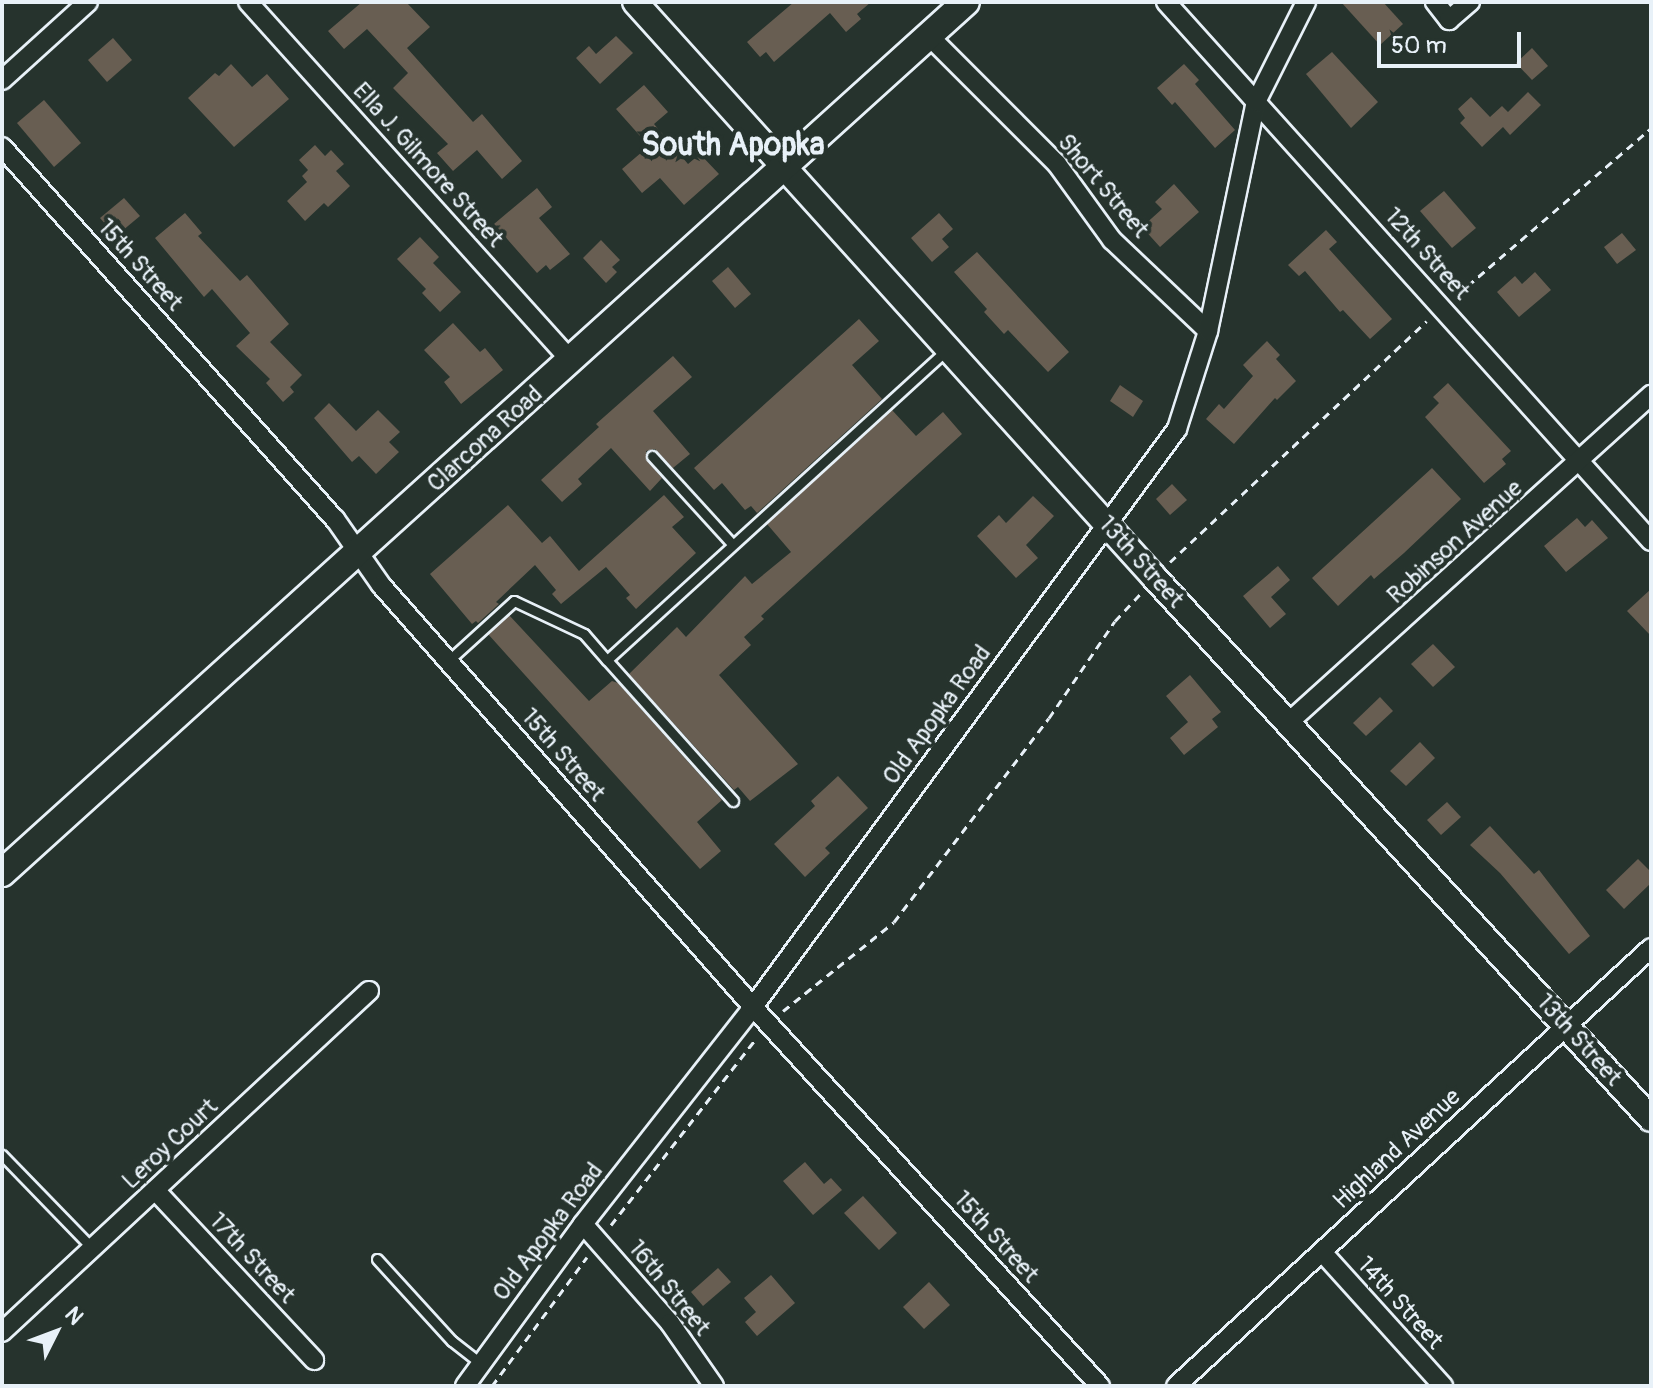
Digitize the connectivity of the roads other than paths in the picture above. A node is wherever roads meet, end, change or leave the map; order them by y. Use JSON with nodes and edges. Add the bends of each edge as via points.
{"nodes":[{"id":1,"x":88,"y":2,"type":"edge"},
{"id":2,"x":248,"y":2,"type":"edge"},
{"id":3,"x":635,"y":2,"type":"edge"},
{"id":4,"x":1166,"y":2,"type":"edge"},
{"id":5,"x":1306,"y":2,"type":"edge"},
{"id":6,"x":1435,"y":2,"type":"edge"},
{"id":7,"x":1470,"y":2,"type":"edge"},
{"id":8,"x":963,"y":3,"type":"edge"},
{"id":9,"x":929,"y":36,"type":"junction"},
{"id":10,"x":2,"y":80,"type":"edge"},
{"id":11,"x":1256,"y":102,"type":"junction"},
{"id":12,"x":2,"y":147,"type":"edge"},
{"id":13,"x":784,"y":170,"type":"junction"},
{"id":14,"x":1208,"y":331,"type":"junction"},
{"id":15,"x":947,"y":349,"type":"junction"},
{"id":16,"x":571,"y":361,"type":"junction"},
{"id":17,"x":1651,"y":395,"type":"edge"},
{"id":18,"x":652,"y":456,"type":"dead end"},
{"id":19,"x":1580,"y":462,"type":"junction"},
{"id":20,"x":1106,"y":524,"type":"junction"},
{"id":21,"x":1651,"y":541,"type":"edge"},
{"id":22,"x":732,"y":544,"type":"junction"},
{"id":23,"x":358,"y":552,"type":"junction"},
{"id":24,"x":607,"y":660,"type":"junction"},
{"id":25,"x":448,"y":661,"type":"junction"},
{"id":26,"x":1289,"y":722,"type":"junction"},
{"id":27,"x":733,"y":801,"type":"dead end"},
{"id":28,"x":2,"y":873,"type":"edge"},
{"id":29,"x":1651,"y":948,"type":"edge"},
{"id":30,"x":369,"y":991,"type":"dead end"},
{"id":31,"x":753,"y":1007,"type":"junction"},
{"id":32,"x":1567,"y":1026,"type":"junction"},
{"id":33,"x":1651,"y":1119,"type":"edge"},
{"id":34,"x":2,"y":1155,"type":"edge"},
{"id":35,"x":155,"y":1190,"type":"junction"},
{"id":36,"x":583,"y":1224,"type":"junction"},
{"id":37,"x":92,"y":1248,"type":"junction"},
{"id":38,"x":1322,"y":1252,"type":"junction"},
{"id":39,"x":377,"y":1259,"type":"dead end"},
{"id":40,"x":2,"y":1332,"type":"edge"},
{"id":41,"x":314,"y":1360,"type":"dead end"},
{"id":42,"x":481,"y":1364,"type":"junction"},
{"id":43,"x":465,"y":1386,"type":"edge"},
{"id":44,"x":714,"y":1386,"type":"edge"},
{"id":45,"x":1100,"y":1386,"type":"edge"},
{"id":46,"x":1176,"y":1386,"type":"edge"},
{"id":47,"x":1443,"y":1386,"type":"edge"}],
"edges":[{"from":1,"to":10,"type":"street"},
{"from":2,"to":16,"type":"street","name":"Ella J. Gilmore Street"},
{"from":3,"to":13,"type":"street","name":"13th Street"},
{"from":4,"to":11,"type":"street","name":"12th Street"},
{"from":5,"to":11,"type":"street","name":"Old Apopka Road"},
{"from":6,"to":7,"type":"street","via":[[1449,20]]},
{"from":8,"to":9,"type":"main road","name":"Clarcona Road"},
{"from":9,"to":13,"type":"main road","name":"Clarcona Road"},
{"from":9,"to":14,"type":"street","name":"Short Street","via":[[1057,164],[1112,240]]},
{"from":11,"to":14,"type":"street","name":"Old Apopka Road"},
{"from":11,"to":19,"type":"street","name":"12th Street"},
{"from":12,"to":23,"type":"street","name":"15th Street","via":[[335,519]]},
{"from":13,"to":15,"type":"street","name":"13th Street"},
{"from":13,"to":16,"type":"main road","name":"Clarcona Road"},
{"from":14,"to":20,"type":"street","name":"Old Apopka Road","via":[[1177,429]]},
{"from":15,"to":20,"type":"street","name":"13th Street"},
{"from":15,"to":22,"type":"lane"},
{"from":16,"to":23,"type":"main road","name":"Clarcona Road"},
{"from":17,"to":19,"type":"street","name":"Robinson Avenue"},
{"from":18,"to":22,"type":"lane"},
{"from":19,"to":21,"type":"street","name":"12th Street"},
{"from":19,"to":26,"type":"street","name":"Robinson Avenue"},
{"from":20,"to":26,"type":"street","name":"13th Street"},
{"from":20,"to":31,"type":"street","name":"Old Apopka Road"},
{"from":22,"to":24,"type":"lane"},
{"from":23,"to":25,"type":"street","name":"15th Street"},
{"from":23,"to":28,"type":"main road","name":"Clarcona Road"},
{"from":24,"to":25,"type":"lane","via":[[584,634],[514,601]]},
{"from":24,"to":27,"type":"lane"},
{"from":25,"to":31,"type":"street","name":"15th Street"},
{"from":26,"to":32,"type":"street","name":"13th Street"},
{"from":29,"to":32,"type":"street","name":"Highland Avenue"},
{"from":30,"to":35,"type":"street","name":"Leroy Court"},
{"from":31,"to":36,"type":"street","name":"Old Apopka Road"},
{"from":31,"to":45,"type":"street","name":"15th Street"},
{"from":32,"to":33,"type":"street","name":"13th Street"},
{"from":32,"to":38,"type":"street","name":"Highland Avenue"},
{"from":34,"to":37,"type":"lane"},
{"from":35,"to":37,"type":"street","name":"Leroy Court"},
{"from":35,"to":41,"type":"street","name":"17th Street"},
{"from":36,"to":42,"type":"street","name":"Old Apopka Road"},
{"from":36,"to":44,"type":"street","name":"16th Street","via":[[670,1323]]},
{"from":37,"to":40,"type":"street","name":"Leroy Court"},
{"from":38,"to":46,"type":"street","name":"Highland Avenue"},
{"from":38,"to":47,"type":"street","name":"14th Street"},
{"from":39,"to":42,"type":"lane","via":[[452,1341]]},
{"from":42,"to":43,"type":"street","name":"Old Apopka Road"}]}
